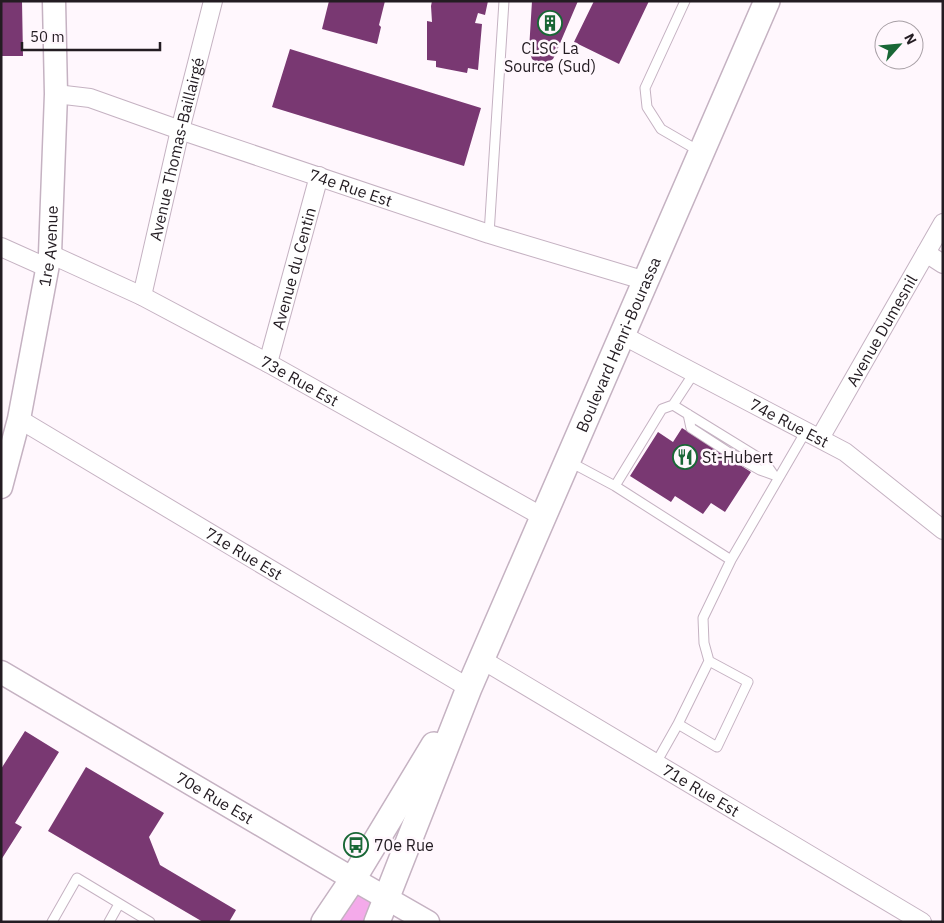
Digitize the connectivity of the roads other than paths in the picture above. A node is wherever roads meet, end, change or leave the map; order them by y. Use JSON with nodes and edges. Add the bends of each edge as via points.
{"nodes":[{"id":1,"x":54,"y":1,"type":"edge"},
{"id":2,"x":214,"y":1,"type":"edge"},
{"id":3,"x":504,"y":1,"type":"edge"},
{"id":4,"x":685,"y":1,"type":"edge"},
{"id":5,"x":767,"y":1,"type":"edge"},
{"id":6,"x":56,"y":94,"type":"junction"},
{"id":7,"x":180,"y":130,"type":"junction"},
{"id":8,"x":702,"y":152,"type":"junction"},
{"id":9,"x":319,"y":176,"type":"junction"},
{"id":10,"x":943,"y":223,"type":"edge"},
{"id":11,"x":489,"y":234,"type":"junction"},
{"id":12,"x":1,"y":247,"type":"edge"},
{"id":13,"x":926,"y":253,"type":"junction"},
{"id":14,"x":49,"y":261,"type":"junction"},
{"id":15,"x":943,"y":264,"type":"edge"},
{"id":16,"x":646,"y":281,"type":"junction"},
{"id":17,"x":142,"y":296,"type":"junction"},
{"id":18,"x":622,"y":335,"type":"junction"},
{"id":19,"x":268,"y":363,"type":"junction"},
{"id":20,"x":694,"y":373,"type":"junction"},
{"id":21,"x":672,"y":404,"type":"junction"},
{"id":22,"x":19,"y":419,"type":"junction"},
{"id":23,"x":813,"y":435,"type":"junction"},
{"id":24,"x":568,"y":460,"type":"junction"},
{"id":25,"x":776,"y":476,"type":"junction"},
{"id":26,"x":615,"y":486,"type":"junction"},
{"id":27,"x":1,"y":487,"type":"edge"},
{"id":28,"x":543,"y":517,"type":"junction"},
{"id":29,"x":943,"y":530,"type":"edge"},
{"id":30,"x":732,"y":560,"type":"junction"},
{"id":31,"x":481,"y":659,"type":"junction"},
{"id":32,"x":709,"y":661,"type":"junction"},
{"id":33,"x":1,"y":672,"type":"edge"},
{"id":34,"x":469,"y":688,"type":"junction"},
{"id":35,"x":678,"y":724,"type":"junction"},
{"id":36,"x":656,"y":763,"type":"junction"},
{"id":37,"x":353,"y":879,"type":"junction"},
{"id":38,"x":387,"y":899,"type":"junction"},
{"id":39,"x":119,"y":904,"type":"junction"},
{"id":40,"x":52,"y":922,"type":"edge"},
{"id":41,"x":109,"y":922,"type":"edge"},
{"id":42,"x":150,"y":922,"type":"edge"},
{"id":43,"x":324,"y":922,"type":"edge"},
{"id":44,"x":377,"y":922,"type":"edge"},
{"id":45,"x":428,"y":922,"type":"edge"},
{"id":46,"x":922,"y":922,"type":"edge"}],
"edges":[{"from":1,"to":6,"type":"street","name":"1re Avenue"},
{"from":2,"to":7,"type":"street","name":"Avenue Thomas-Baillairgé"},
{"from":3,"to":11,"type":"lane"},
{"from":4,"to":8,"type":"lane","via":[[645,88],[647,107],[661,129]]},
{"from":5,"to":8,"type":"main road","name":"Boulevard Henri-Bourassa"},
{"from":6,"to":7,"type":"street","name":"74e Rue Est","via":[[90,98]]},
{"from":6,"to":14,"type":"street","name":"1re Avenue"},
{"from":7,"to":9,"type":"street","name":"74e Rue Est"},
{"from":7,"to":17,"type":"street","name":"Avenue Thomas-Baillairgé"},
{"from":8,"to":16,"type":"main road","name":"Boulevard Henri-Bourassa"},
{"from":9,"to":11,"type":"street","name":"74e Rue Est"},
{"from":9,"to":19,"type":"street","name":"Avenue du Centin"},
{"from":10,"to":13,"type":"street","name":"Avenue Dumesnil"},
{"from":11,"to":16,"type":"street","name":"74e Rue Est"},
{"from":12,"to":14,"type":"street","name":"73e Rue Est"},
{"from":13,"to":15,"type":"street"},
{"from":13,"to":23,"type":"street","name":"Avenue Dumesnil"},
{"from":14,"to":17,"type":"street","name":"73e Rue Est"},
{"from":14,"to":22,"type":"street","name":"1re Avenue"},
{"from":16,"to":18,"type":"main road","name":"Boulevard Henri-Bourassa"},
{"from":17,"to":19,"type":"street","name":"73e Rue Est"},
{"from":18,"to":20,"type":"street","name":"74e Rue Est"},
{"from":18,"to":24,"type":"main road","name":"Boulevard Henri-Bourassa"},
{"from":19,"to":28,"type":"street","name":"73e Rue Est"},
{"from":20,"to":21,"type":"lane"},
{"from":20,"to":23,"type":"street","name":"74e Rue Est"},
{"from":21,"to":25,"type":"lane","via":[[688,414],[691,428],[728,452]]},
{"from":21,"to":26,"type":"lane","via":[[662,409]]},
{"from":22,"to":27,"type":"street","name":"1re Avenue"},
{"from":22,"to":34,"type":"street","name":"71e Rue Est"},
{"from":23,"to":25,"type":"lane"},
{"from":23,"to":29,"type":"street","name":"74e Rue Est","via":[[845,452]]},
{"from":24,"to":26,"type":"lane"},
{"from":24,"to":28,"type":"main road","name":"Boulevard Henri-Bourassa"},
{"from":25,"to":30,"type":"lane"},
{"from":26,"to":30,"type":"lane"},
{"from":28,"to":31,"type":"main road","name":"Boulevard Henri-Bourassa"},
{"from":30,"to":32,"type":"lane","via":[[703,618]]},
{"from":31,"to":34,"type":"main road","name":"Boulevard Henri-Bourassa"},
{"from":31,"to":36,"type":"street","name":"71e Rue Est"},
{"from":32,"to":35,"type":"lane"},
{"from":32,"to":35,"type":"lane","via":[[748,682],[717,747]]},
{"from":33,"to":37,"type":"street","name":"70e Rue Est"},
{"from":34,"to":37,"type":"main road","name":"Boulevard Henri-Bourassa"},
{"from":34,"to":38,"type":"main road","name":"Boulevard Henri-Bourassa"},
{"from":35,"to":36,"type":"lane"},
{"from":36,"to":46,"type":"street","name":"71e Rue Est"},
{"from":37,"to":38,"type":"street","name":"70e Rue Est"},
{"from":37,"to":43,"type":"main road","name":"Boulevard Henri-Bourassa"},
{"from":38,"to":44,"type":"main road","name":"Boulevard Henri-Bourassa"},
{"from":38,"to":45,"type":"street","name":"70e Rue Est"},
{"from":39,"to":40,"type":"lane","via":[[77,878]]},
{"from":39,"to":41,"type":"lane"},
{"from":39,"to":42,"type":"lane"}]}
